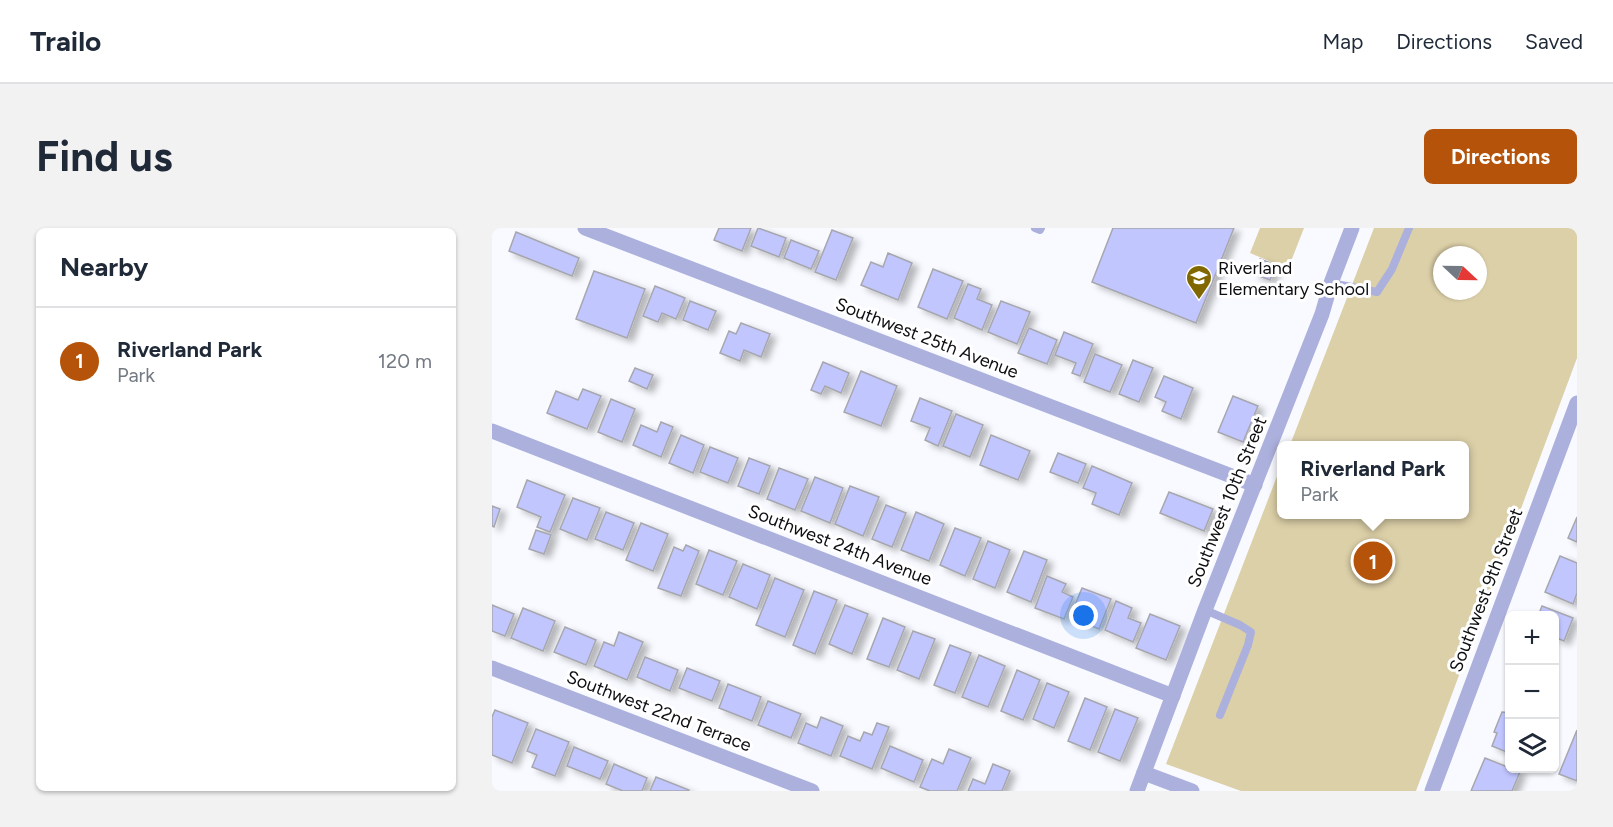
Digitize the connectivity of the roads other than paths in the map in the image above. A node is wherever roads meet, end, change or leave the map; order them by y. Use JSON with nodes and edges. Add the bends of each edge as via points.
{"nodes":[{"id":1,"x":585,"y":228,"type":"edge"},
{"id":2,"x":1035,"y":228,"type":"edge"},
{"id":3,"x":1041,"y":228,"type":"edge"},
{"id":4,"x":1352,"y":228,"type":"edge"},
{"id":5,"x":1409,"y":228,"type":"edge"},
{"id":6,"x":1331,"y":283,"type":"junction"},
{"id":7,"x":1576,"y":408,"type":"edge"},
{"id":8,"x":492,"y":431,"type":"edge"},
{"id":9,"x":1255,"y":486,"type":"junction"},
{"id":10,"x":1205,"y":610,"type":"junction"},
{"id":11,"x":492,"y":668,"type":"edge"},
{"id":12,"x":1173,"y":696,"type":"junction"},
{"id":13,"x":1220,"y":715,"type":"dead end"},
{"id":14,"x":1144,"y":773,"type":"junction"},
{"id":15,"x":812,"y":791,"type":"edge"},
{"id":16,"x":1137,"y":791,"type":"edge"},
{"id":17,"x":1192,"y":791,"type":"edge"},
{"id":18,"x":1432,"y":791,"type":"edge"}],
"edges":[{"from":1,"to":9,"type":"street","name":"Southwest 25th Avenue"},
{"from":2,"to":3,"type":"lane"},
{"from":4,"to":6,"type":"street","name":"Southwest 10th Street"},
{"from":5,"to":6,"type":"lane","via":[[1392,269],[1377,292]]},
{"from":6,"to":9,"type":"street","name":"Southwest 10th Street"},
{"from":7,"to":18,"type":"street","name":"Southwest 9th Street"},
{"from":8,"to":12,"type":"street","name":"Southwest 24th Avenue"},
{"from":9,"to":10,"type":"street","name":"Southwest 10th Street"},
{"from":10,"to":12,"type":"street","name":"Southwest 10th Street"},
{"from":10,"to":13,"type":"lane","via":[[1251,632]]},
{"from":11,"to":15,"type":"street","name":"Southwest 22nd Terrace"},
{"from":12,"to":14,"type":"street","name":"Southwest 10th Street"},
{"from":14,"to":16,"type":"street","name":"Southwest 10th Street"},
{"from":14,"to":17,"type":"street"}]}
